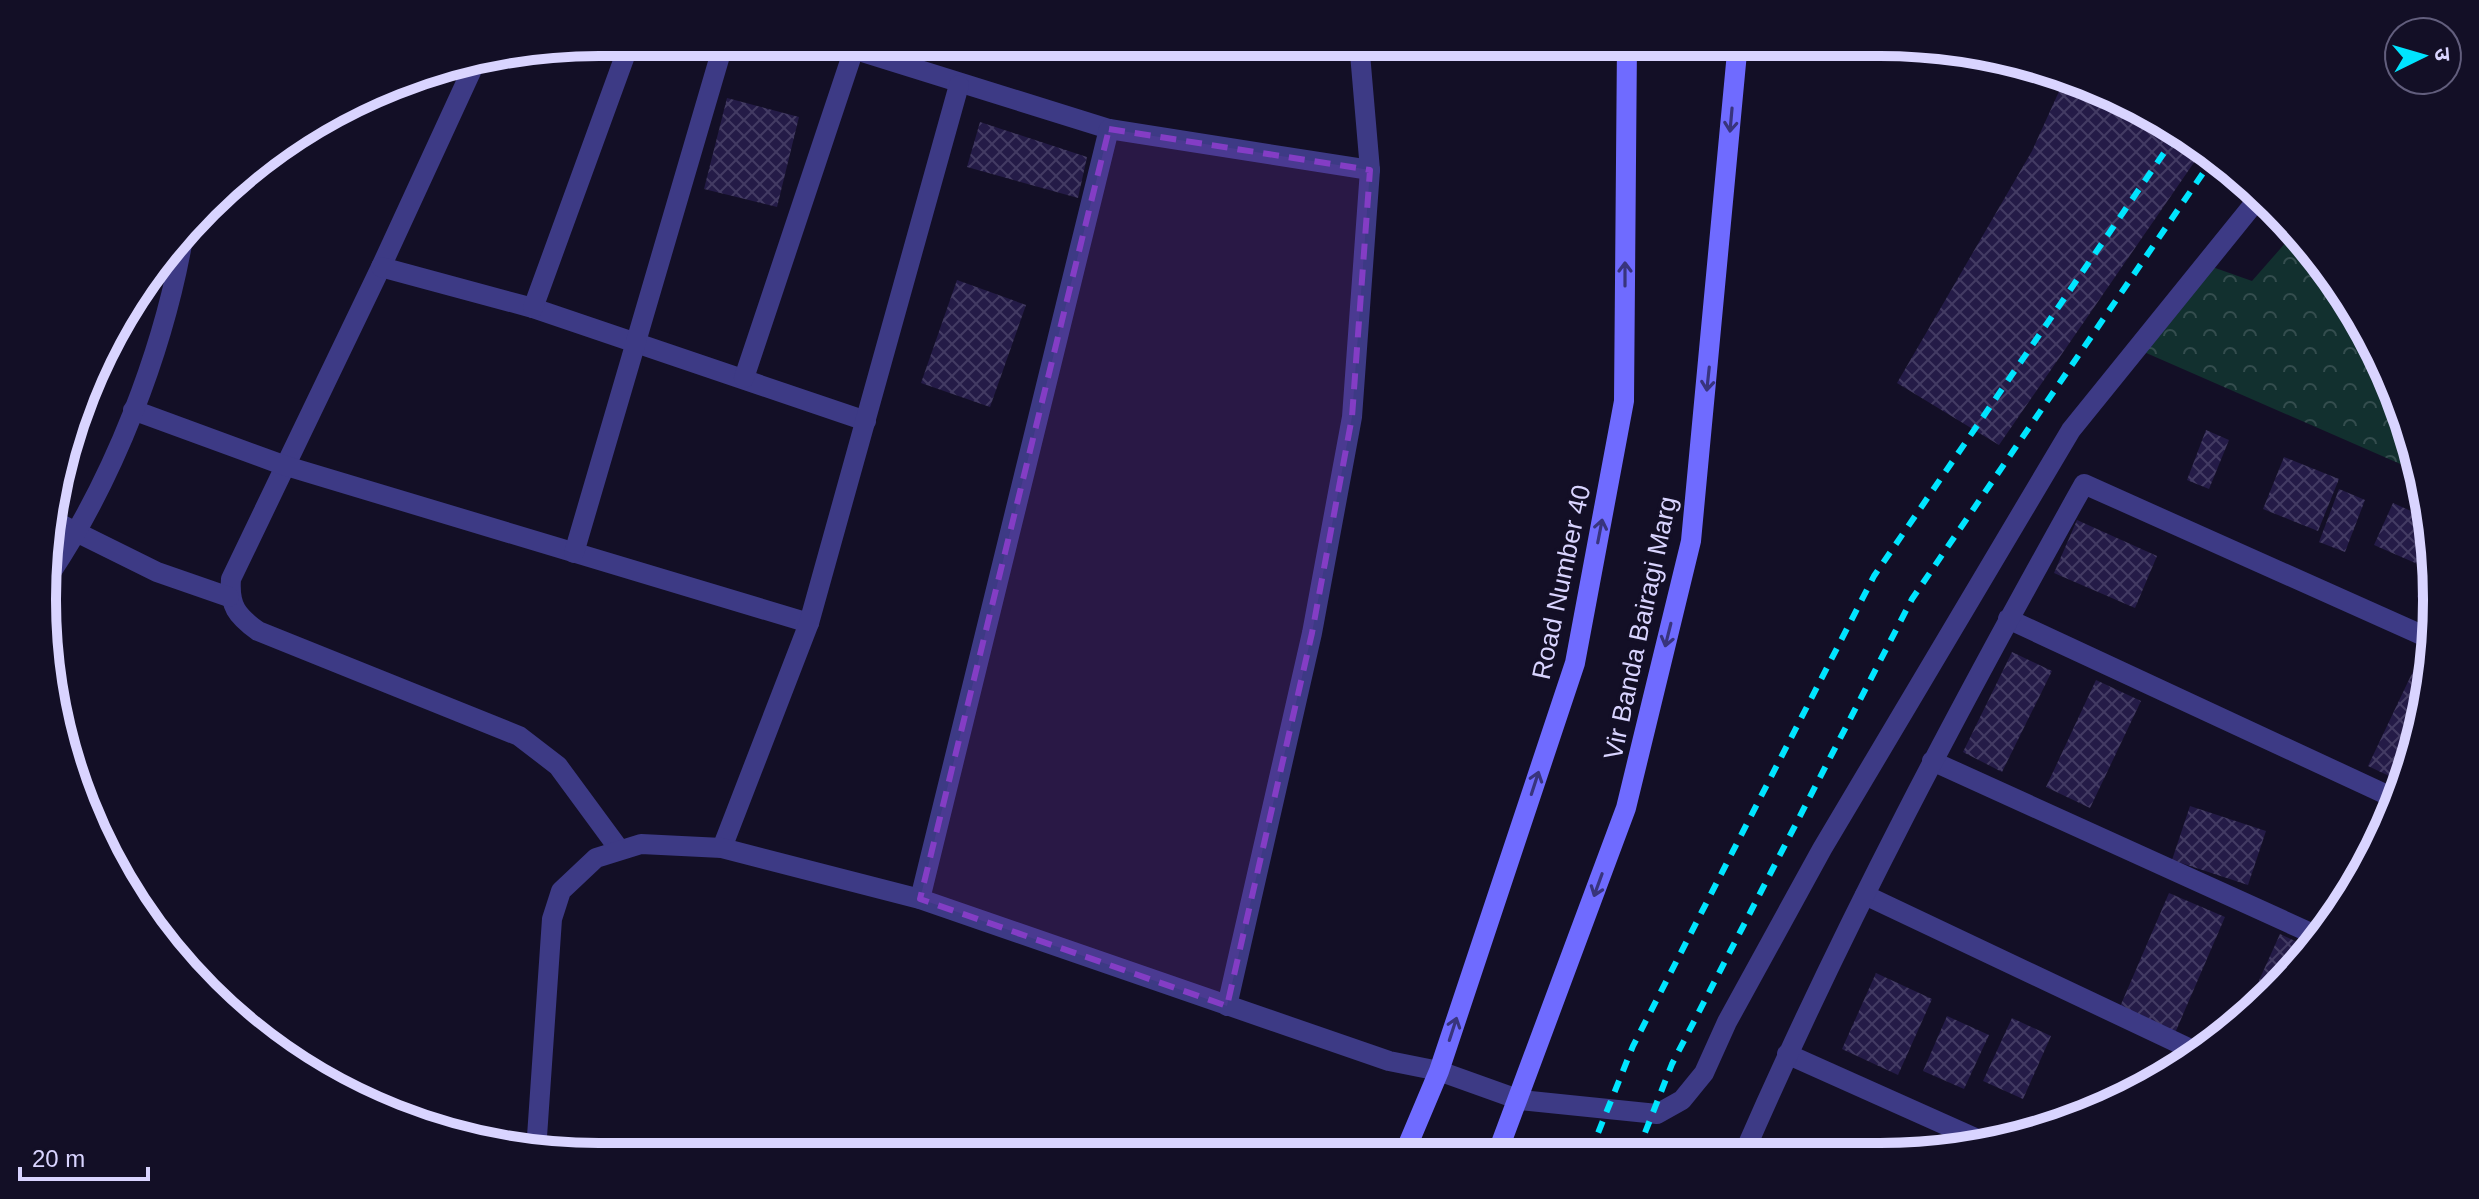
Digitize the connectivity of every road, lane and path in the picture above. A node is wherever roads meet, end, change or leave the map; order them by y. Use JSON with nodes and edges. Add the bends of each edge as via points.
{"nodes":[{"id":1,"x":625,"y":56,"type":"edge"},
{"id":2,"x":720,"y":56,"type":"edge"},
{"id":3,"x":852,"y":56,"type":"edge"},
{"id":4,"x":866,"y":56,"type":"edge"},
{"id":5,"x":1360,"y":56,"type":"edge"},
{"id":6,"x":1627,"y":56,"type":"edge"},
{"id":7,"x":1737,"y":56,"type":"edge"},
{"id":8,"x":471,"y":72,"type":"edge"},
{"id":9,"x":959,"y":85,"type":"junction"},
{"id":10,"x":1109,"y":129,"type":"junction"},
{"id":11,"x":1370,"y":170,"type":"junction"},
{"id":12,"x":2253,"y":205,"type":"edge"},
{"id":13,"x":179,"y":256,"type":"edge"},
{"id":14,"x":381,"y":267,"type":"junction"},
{"id":15,"x":533,"y":308,"type":"junction"},
{"id":16,"x":636,"y":343,"type":"junction"},
{"id":17,"x":744,"y":378,"type":"junction"},
{"id":18,"x":133,"y":410,"type":"junction"},
{"id":19,"x":866,"y":421,"type":"junction"},
{"id":20,"x":283,"y":465,"type":"junction"},
{"id":21,"x":62,"y":525,"type":"edge"},
{"id":22,"x":77,"y":533,"type":"junction"},
{"id":23,"x":574,"y":553,"type":"junction"},
{"id":24,"x":57,"y":563,"type":"edge"},
{"id":25,"x":229,"y":597,"type":"junction"},
{"id":26,"x":2008,"y":619,"type":"junction"},
{"id":27,"x":809,"y":623,"type":"junction"},
{"id":28,"x":2422,"y":635,"type":"edge"},
{"id":29,"x":1932,"y":761,"type":"junction"},
{"id":30,"x":2386,"y":795,"type":"edge"},
{"id":31,"x":722,"y":848,"type":"junction"},
{"id":32,"x":619,"y":849,"type":"junction"},
{"id":33,"x":1865,"y":895,"type":"junction"},
{"id":34,"x":920,"y":899,"type":"junction"},
{"id":35,"x":2309,"y":932,"type":"edge"},
{"id":36,"x":1227,"y":1006,"type":"junction"},
{"id":37,"x":2187,"y":1047,"type":"edge"},
{"id":38,"x":1787,"y":1054,"type":"junction"},
{"id":39,"x":1439,"y":1071,"type":"junction"},
{"id":40,"x":1520,"y":1100,"type":"junction"},
{"id":41,"x":1969,"y":1135,"type":"edge"},
{"id":42,"x":537,"y":1139,"type":"edge"},
{"id":43,"x":1409,"y":1143,"type":"edge"},
{"id":44,"x":1502,"y":1143,"type":"edge"},
{"id":45,"x":1748,"y":1143,"type":"edge"}],
"edges":[{"from":1,"to":15,"type":"street"},
{"from":2,"to":16,"type":"street"},
{"from":3,"to":17,"type":"street"},
{"from":4,"to":9,"type":"street"},
{"from":5,"to":11,"type":"street"},
{"from":39,"to":6,"type":"main road","name":"Road Number 40","one_way":true,"via":[[1575,663],[1621,416]]},
{"from":7,"to":40,"type":"main road","name":"Vir Banda Bairagi Marg","one_way":true,"via":[[1691,541],[1626,808]]},
{"from":8,"to":14,"type":"street"},
{"from":9,"to":10,"type":"street"},
{"from":9,"to":19,"type":"street"},
{"from":10,"to":11,"type":"street"},
{"from":10,"to":34,"type":"street"},
{"from":11,"to":36,"type":"street","via":[[1352,417],[1312,633]]},
{"from":12,"to":40,"type":"street","via":[[2071,430],[1822,849],[1704,1073],[1682,1100],[1657,1114]]},
{"from":13,"to":18,"type":"street","via":[[160,335]]},
{"from":14,"to":15,"type":"street"},
{"from":14,"to":20,"type":"street"},
{"from":15,"to":16,"type":"street"},
{"from":16,"to":17,"type":"street"},
{"from":16,"to":23,"type":"street"},
{"from":17,"to":19,"type":"street"},
{"from":18,"to":20,"type":"street"},
{"from":18,"to":22,"type":"street"},
{"from":19,"to":27,"type":"street"},
{"from":20,"to":23,"type":"street"},
{"from":20,"to":25,"type":"street","via":[[231,579]]},
{"from":21,"to":22,"type":"street"},
{"from":22,"to":24,"type":"street"},
{"from":22,"to":25,"type":"street","via":[[157,572]]},
{"from":23,"to":27,"type":"street"},
{"from":25,"to":32,"type":"street","via":[[238,617],[258,631],[493,722],[541,749],[573,783]]},
{"from":26,"to":28,"type":"street","via":[[2084,484]]},
{"from":26,"to":29,"type":"street"},
{"from":26,"to":30,"type":"street"},
{"from":27,"to":31,"type":"street"},
{"from":29,"to":33,"type":"street"},
{"from":29,"to":35,"type":"street"},
{"from":31,"to":32,"type":"street","via":[[676,843]]},
{"from":31,"to":34,"type":"street"},
{"from":32,"to":42,"type":"street","via":[[578,873],[561,891],[552,919]]},
{"from":33,"to":37,"type":"street"},
{"from":33,"to":38,"type":"street"},
{"from":34,"to":36,"type":"street"},
{"from":36,"to":39,"type":"street","via":[[1389,1061]]},
{"from":38,"to":41,"type":"street"},
{"from":38,"to":45,"type":"street"},
{"from":39,"to":40,"type":"street"},
{"from":39,"to":43,"type":"main road","name":"Road Number 40"},
{"from":40,"to":44,"type":"main road","name":"Vir Banda Bairagi Marg"}]}
